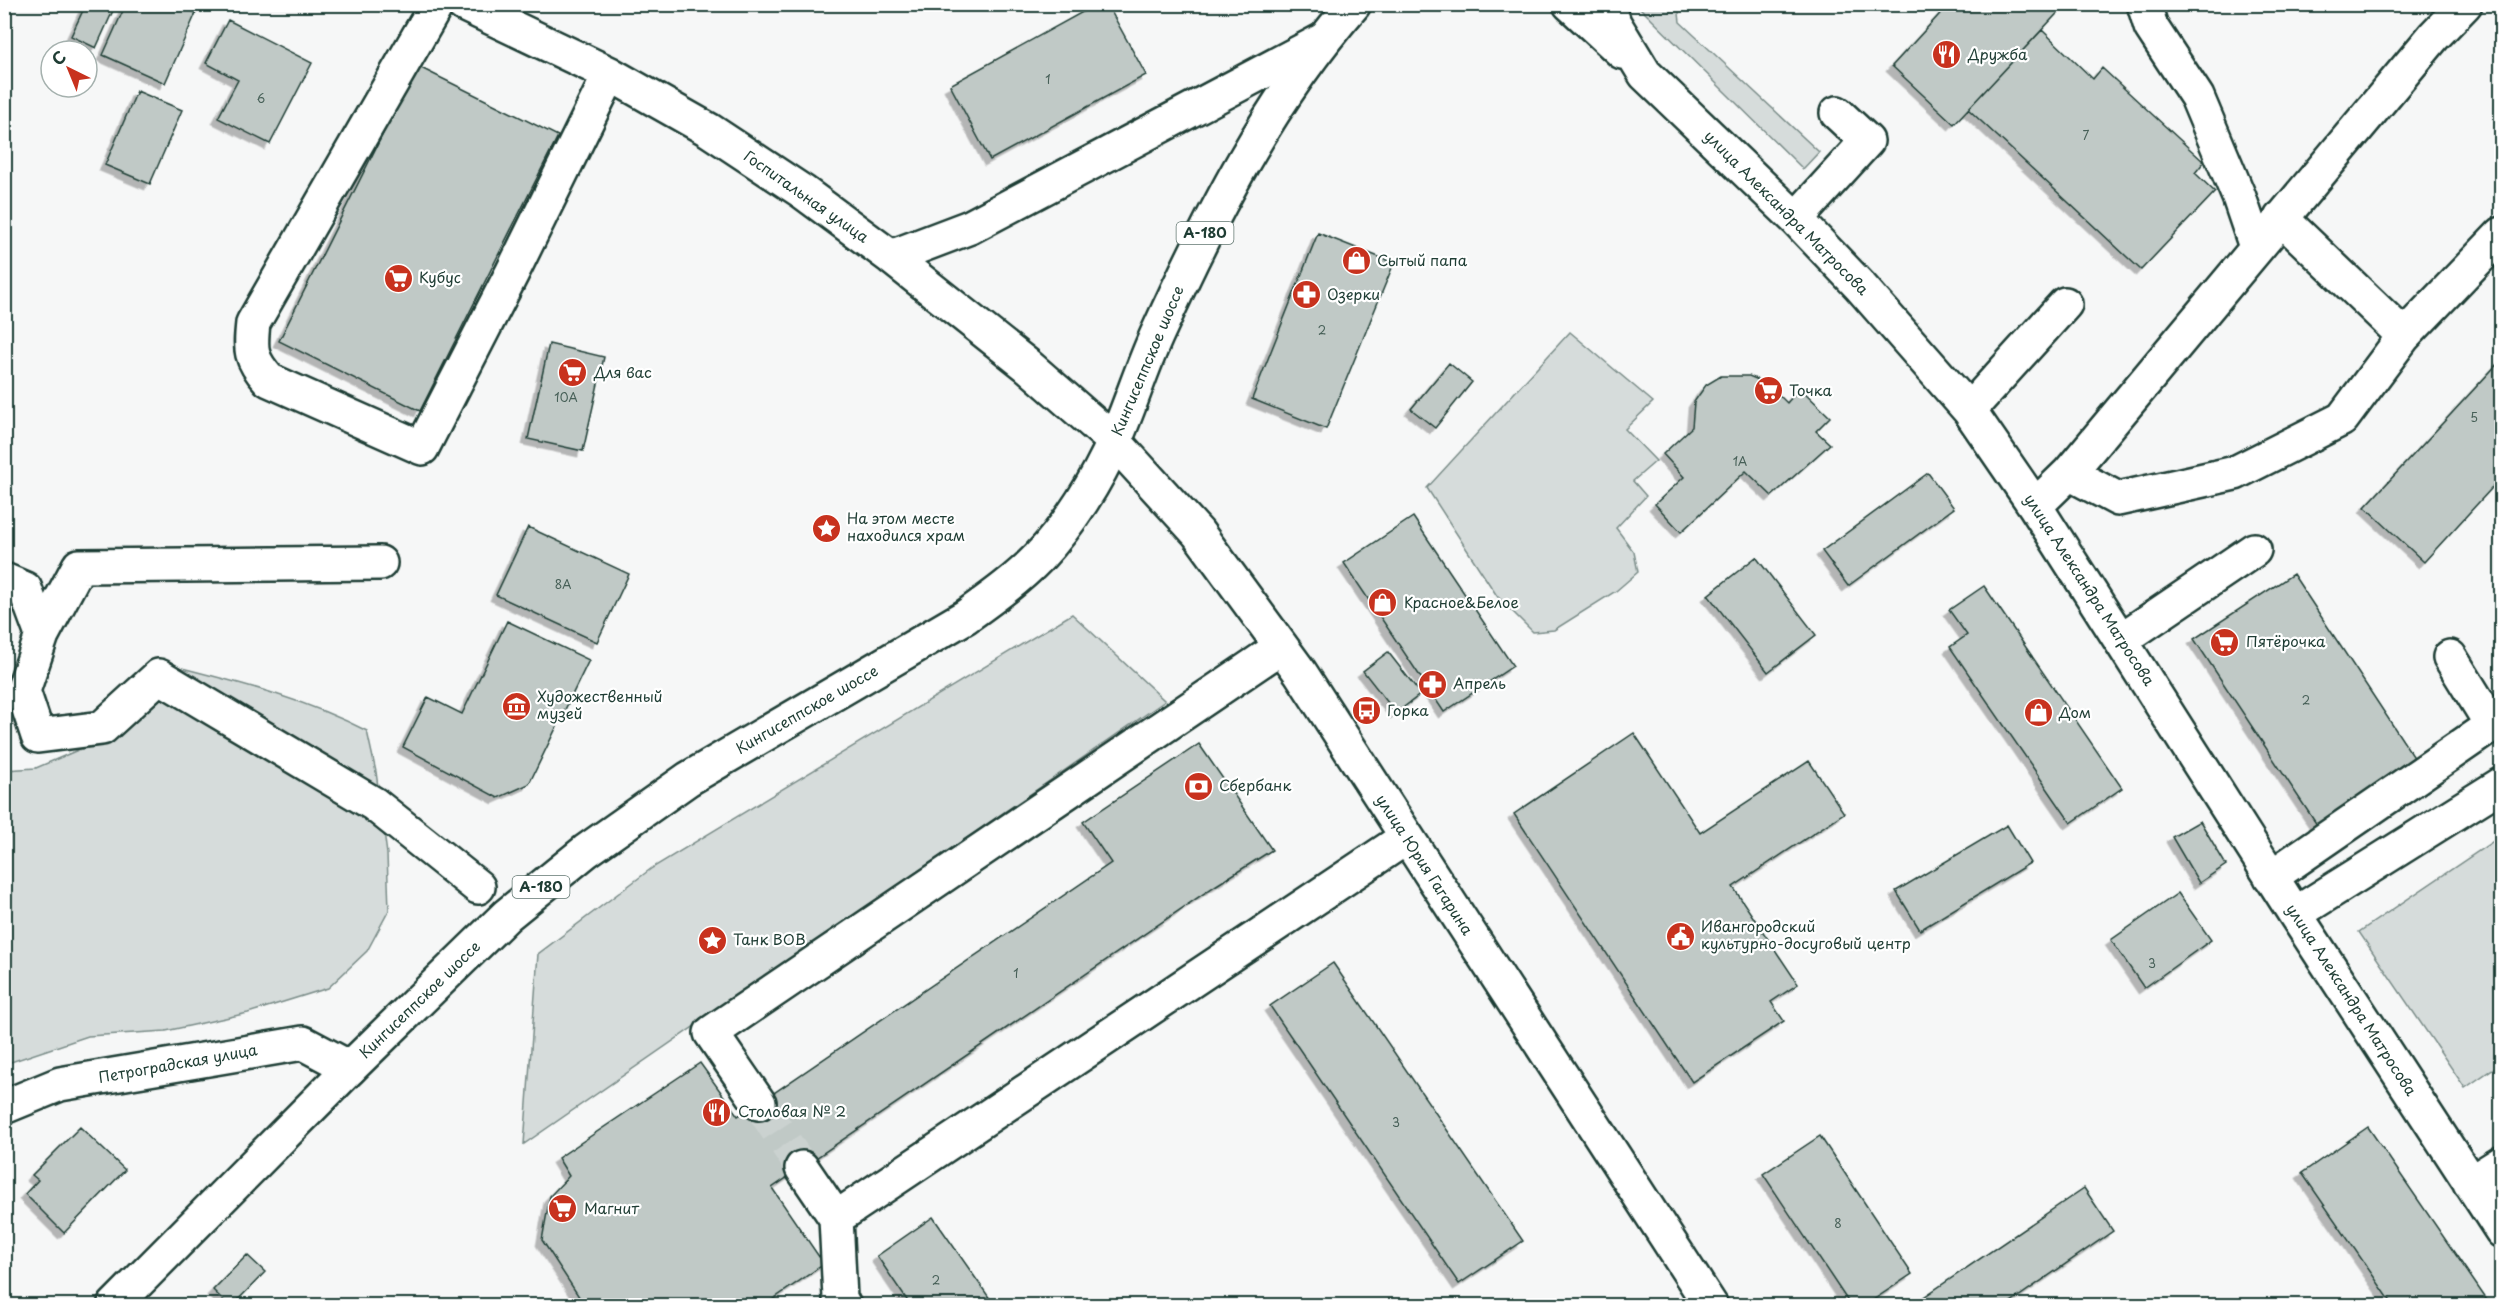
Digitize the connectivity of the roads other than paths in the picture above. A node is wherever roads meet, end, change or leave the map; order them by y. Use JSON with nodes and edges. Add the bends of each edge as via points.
{"nodes":[{"id":1,"x":437,"y":4,"type":"edge"},
{"id":2,"x":463,"y":4,"type":"edge"},
{"id":3,"x":1354,"y":4,"type":"edge"},
{"id":4,"x":1570,"y":4,"type":"edge"},
{"id":5,"x":1608,"y":4,"type":"edge"},
{"id":6,"x":2144,"y":4,"type":"edge"},
{"id":7,"x":2465,"y":4,"type":"edge"},
{"id":8,"x":1323,"y":40,"type":"junction"},
{"id":9,"x":610,"y":74,"type":"junction"},
{"id":10,"x":1645,"y":74,"type":"junction"},
{"id":11,"x":1837,"y":113,"type":"dead end"},
{"id":12,"x":2281,"y":218,"type":"junction"},
{"id":13,"x":1796,"y":219,"type":"junction"},
{"id":14,"x":2502,"y":234,"type":"edge"},
{"id":15,"x":2256,"y":247,"type":"junction"},
{"id":16,"x":891,"y":257,"type":"junction"},
{"id":17,"x":2065,"y":304,"type":"dead end"},
{"id":18,"x":2404,"y":336,"type":"junction"},
{"id":19,"x":1969,"y":410,"type":"junction"},
{"id":20,"x":1114,"y":441,"type":"junction"},
{"id":21,"x":2069,"y":473,"type":"junction"},
{"id":22,"x":2035,"y":506,"type":"junction"},
{"id":23,"x":2254,"y":550,"type":"dead end"},
{"id":24,"x":380,"y":562,"type":"dead end"},
{"id":25,"x":4,"y":580,"type":"edge"},
{"id":26,"x":42,"y":635,"type":"junction"},
{"id":27,"x":2121,"y":640,"type":"junction"},
{"id":28,"x":1281,"y":647,"type":"junction"},
{"id":29,"x":2450,"y":657,"type":"dead end"},
{"id":30,"x":2502,"y":784,"type":"edge"},
{"id":31,"x":1407,"y":837,"type":"junction"},
{"id":32,"x":2271,"y":877,"type":"junction"},
{"id":33,"x":478,"y":887,"type":"dead end"},
{"id":34,"x":2295,"y":914,"type":"junction"},
{"id":35,"x":350,"y":1068,"type":"junction"},
{"id":36,"x":759,"y":1103,"type":"tunnel mouth"},
{"id":37,"x":4,"y":1107,"type":"edge"},
{"id":38,"x":2502,"y":1163,"type":"edge"},
{"id":39,"x":802,"y":1168,"type":"tunnel mouth"},
{"id":40,"x":2470,"y":1184,"type":"junction"},
{"id":41,"x":836,"y":1218,"type":"junction"},
{"id":42,"x":2502,"y":1231,"type":"edge"},
{"id":43,"x":114,"y":1305,"type":"edge"},
{"id":44,"x":844,"y":1305,"type":"edge"},
{"id":45,"x":1712,"y":1305,"type":"edge"}],
"edges":[{"from":1,"to":9,"type":"main road","via":[[253,323],[250,346],[254,364],[269,380],[422,448]]},
{"from":2,"to":9,"type":"main road","name":"Госпитальная улица"},
{"from":3,"to":8,"type":"main road","name":"Кингисеппское шоссе","number":"А-180"},
{"from":4,"to":10,"type":"main road"},
{"from":5,"to":10,"type":"main road","name":"улица Александра Матросова","via":[[1614,23]]},
{"from":6,"to":15,"type":"main road","via":[[2151,27],[2198,97],[2240,197]]},
{"from":7,"to":12,"type":"main road"},
{"from":8,"to":16,"type":"main road","via":[[970,227]]},
{"from":8,"to":20,"type":"main road","name":"Кингисеппское шоссе","number":"А-180","via":[[1276,105],[1214,214],[1157,333]]},
{"from":9,"to":16,"type":"main road","name":"Госпитальная улица","via":[[709,130]]},
{"from":10,"to":13,"type":"main road","name":"улица Александра Матросова"},
{"from":11,"to":13,"type":"main road","via":[[1867,141]]},
{"from":12,"to":15,"type":"main road"},
{"from":12,"to":18,"type":"main road"},
{"from":13,"to":19,"type":"main road","name":"улица Александра Матросова"},
{"from":14,"to":18,"type":"main road"},
{"from":15,"to":21,"type":"main road"},
{"from":16,"to":20,"type":"main road","name":"Госпитальная улица","via":[[1028,365]]},
{"from":17,"to":19,"type":"main road"},
{"from":18,"to":21,"type":"main road","via":[[2342,419],[2235,473],[2118,499]]},
{"from":19,"to":22,"type":"main road","name":"улица Александра Матросова"},
{"from":20,"to":28,"type":"main road","name":"улица Юрия Гагарина","via":[[1198,533]]},
{"from":20,"to":35,"type":"main road","name":"Кингисеппское шоссе","number":"А-180","via":[[1077,509],[1039,557],[1005,588],[965,617],[688,779],[586,851],[507,915]]},
{"from":21,"to":22,"type":"main road"},
{"from":22,"to":27,"type":"main road","name":"улица Александра Матросова"},
{"from":23,"to":27,"type":"main road"},
{"from":24,"to":26,"type":"main road","via":[[79,566]]},
{"from":25,"to":26,"type":"main road","via":[[25,589]]},
{"from":26,"to":33,"type":"main road","via":[[23,691],[38,736],[102,728],[159,676],[374,804]]},
{"from":27,"to":32,"type":"main road","name":"улица Александра Матросова"},
{"from":28,"to":31,"type":"main road","name":"улица Юрия Гагарина"},
{"from":28,"to":36,"type":"main road","via":[[711,1033]]},
{"from":29,"to":32,"type":"main road","via":[[2492,725]]},
{"from":30,"to":34,"type":"main road"},
{"from":31,"to":41,"type":"main road"},
{"from":31,"to":45,"type":"main road","name":"улица Юрия Гагарина"},
{"from":32,"to":34,"type":"main road","name":"улица Александра Матросова"},
{"from":34,"to":40,"type":"main road","name":"улица Александра Матросова"},
{"from":35,"to":37,"type":"main road","name":"Петроградская улица","via":[[303,1042],[60,1084]]},
{"from":35,"to":43,"type":"main road","name":"Кингисеппское шоссе","number":"А-180"},
{"from":38,"to":40,"type":"main road"},
{"from":39,"to":41,"type":"main road"},
{"from":40,"to":42,"type":"main road","name":"улица Александра Матросова"},
{"from":41,"to":44,"type":"main road","via":[[840,1298]]}]}
